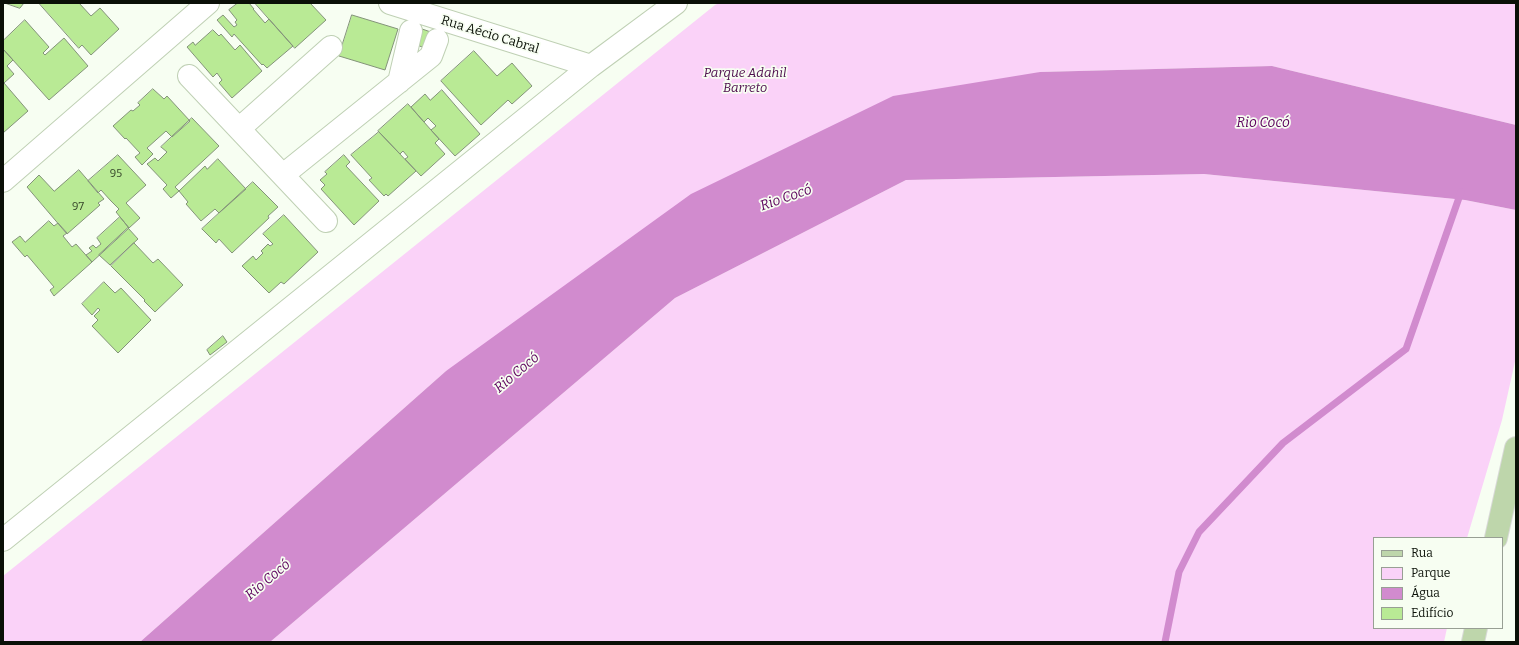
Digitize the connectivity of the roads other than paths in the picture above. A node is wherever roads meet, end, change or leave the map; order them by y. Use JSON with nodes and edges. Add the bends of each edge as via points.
{"nodes":[{"id":1,"x":208,"y":3,"type":"edge"},
{"id":2,"x":390,"y":3,"type":"edge"},
{"id":3,"x":676,"y":3,"type":"edge"},
{"id":4,"x":413,"y":23,"type":"junction"},
{"id":5,"x":440,"y":32,"type":"junction"},
{"id":6,"x":331,"y":47,"type":"dead end"},
{"id":7,"x":591,"y":66,"type":"junction"},
{"id":8,"x":189,"y":76,"type":"dead end"},
{"id":9,"x":399,"y":82,"type":"junction"},
{"id":10,"x":240,"y":128,"type":"junction"},
{"id":11,"x":283,"y":175,"type":"junction"},
{"id":12,"x":3,"y":181,"type":"edge"},
{"id":13,"x":326,"y":221,"type":"dead end"},
{"id":14,"x":1516,"y":448,"type":"edge"},
{"id":15,"x":1496,"y":537,"type":"edge"},
{"id":16,"x":3,"y":540,"type":"edge"},
{"id":17,"x":1476,"y":629,"type":"edge"},
{"id":18,"x":1473,"y":642,"type":"edge"}],
"edges":[{"from":1,"to":12,"type":"street"},
{"from":2,"to":4,"type":"street","name":"Rua Aécio Cabral"},
{"from":3,"to":7,"type":"street"},
{"from":4,"to":5,"type":"street","name":"Rua Aécio Cabral"},
{"from":4,"to":9,"type":"street"},
{"from":5,"to":7,"type":"street","name":"Rua Aécio Cabral"},
{"from":5,"to":9,"type":"street","via":[[431,56]]},
{"from":6,"to":10,"type":"street"},
{"from":7,"to":16,"type":"street"},
{"from":8,"to":10,"type":"street"},
{"from":9,"to":11,"type":"street"},
{"from":10,"to":11,"type":"street"},
{"from":11,"to":13,"type":"street"},
{"from":14,"to":15,"type":"main road"},
{"from":17,"to":18,"type":"main road"}]}
